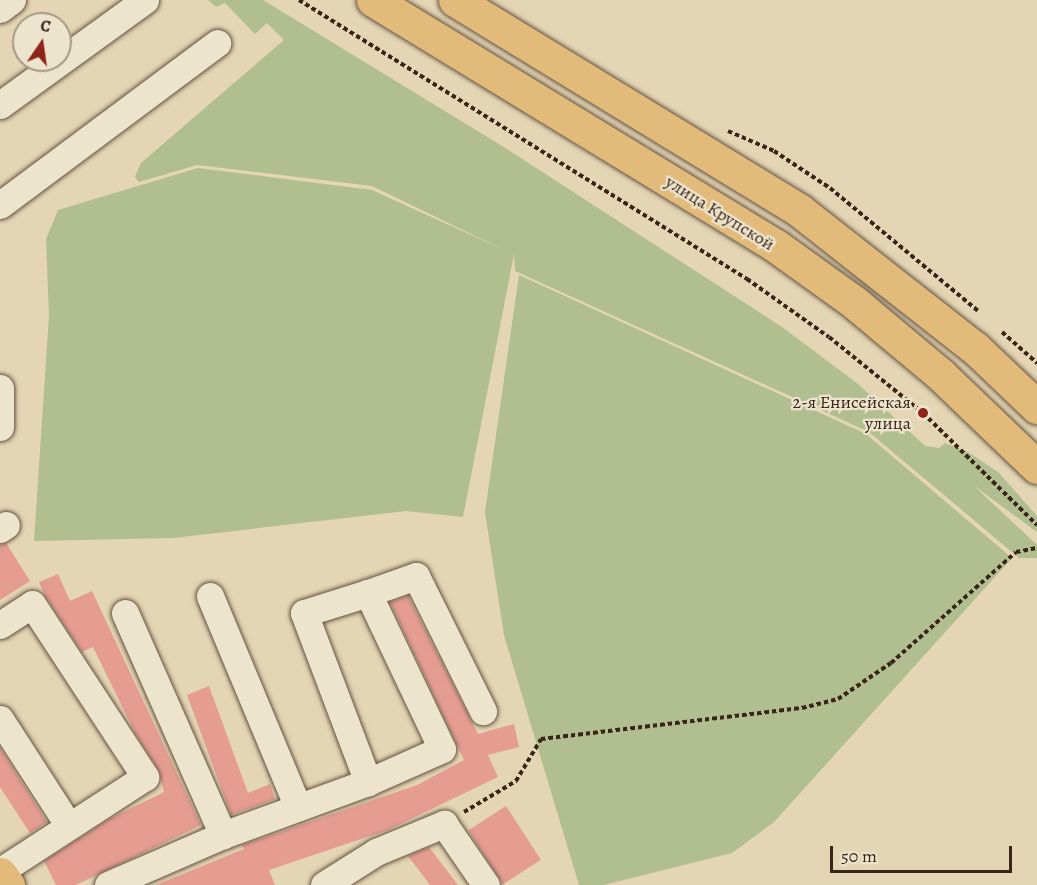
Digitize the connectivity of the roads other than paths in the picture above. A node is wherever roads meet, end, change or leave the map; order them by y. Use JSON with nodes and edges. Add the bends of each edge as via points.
{"nodes":[{"id":1,"x":12,"y":0,"type":"edge"},
{"id":2,"x":145,"y":0,"type":"edge"},
{"id":3,"x":373,"y":0,"type":"edge"},
{"id":4,"x":455,"y":0,"type":"edge"},
{"id":5,"x":0,"y":9,"type":"edge"},
{"id":6,"x":217,"y":43,"type":"dead end"},
{"id":7,"x":0,"y":105,"type":"edge"},
{"id":8,"x":0,"y":205,"type":"edge"},
{"id":9,"x":0,"y":388,"type":"edge"},
{"id":10,"x":1037,"y":407,"type":"edge"},
{"id":11,"x":0,"y":427,"type":"edge"},
{"id":12,"x":1037,"y":467,"type":"edge"},
{"id":13,"x":368,"y":593,"type":"junction"},
{"id":14,"x":210,"y":596,"type":"dead end"},
{"id":15,"x":124,"y":613,"type":"dead end"},
{"id":16,"x":0,"y":625,"type":"edge"},
{"id":17,"x":483,"y":711,"type":"dead end"},
{"id":18,"x":0,"y":719,"type":"edge"},
{"id":19,"x":368,"y":782,"type":"junction"},
{"id":20,"x":298,"y":807,"type":"junction"},
{"id":21,"x":69,"y":826,"type":"junction"},
{"id":22,"x":223,"y":835,"type":"junction"},
{"id":23,"x":3,"y":879,"type":"edge"},
{"id":24,"x":108,"y":885,"type":"edge"},
{"id":25,"x":324,"y":885,"type":"edge"},
{"id":26,"x":486,"y":885,"type":"edge"}],
"edges":[{"from":1,"to":5,"type":"lane"},
{"from":2,"to":7,"type":"lane"},
{"from":3,"to":12,"type":"main road","name":"улица Крупской","via":[[776,246],[855,303],[932,368]]},
{"from":4,"to":10,"type":"main road","via":[[800,211],[940,320]]},
{"from":6,"to":8,"type":"lane"},
{"from":9,"to":11,"type":"lane"},
{"from":13,"to":17,"type":"lane","via":[[416,576]]},
{"from":13,"to":19,"type":"lane","via":[[304,613]]},
{"from":13,"to":19,"type":"lane","via":[[442,749]]},
{"from":14,"to":20,"type":"lane"},
{"from":15,"to":22,"type":"lane"},
{"from":16,"to":21,"type":"lane","via":[[32,604],[145,777]]},
{"from":18,"to":21,"type":"lane"},
{"from":19,"to":20,"type":"lane"},
{"from":20,"to":22,"type":"lane"},
{"from":21,"to":23,"type":"lane"},
{"from":22,"to":24,"type":"lane"},
{"from":25,"to":26,"type":"lane","via":[[376,852],[444,824]]}]}
